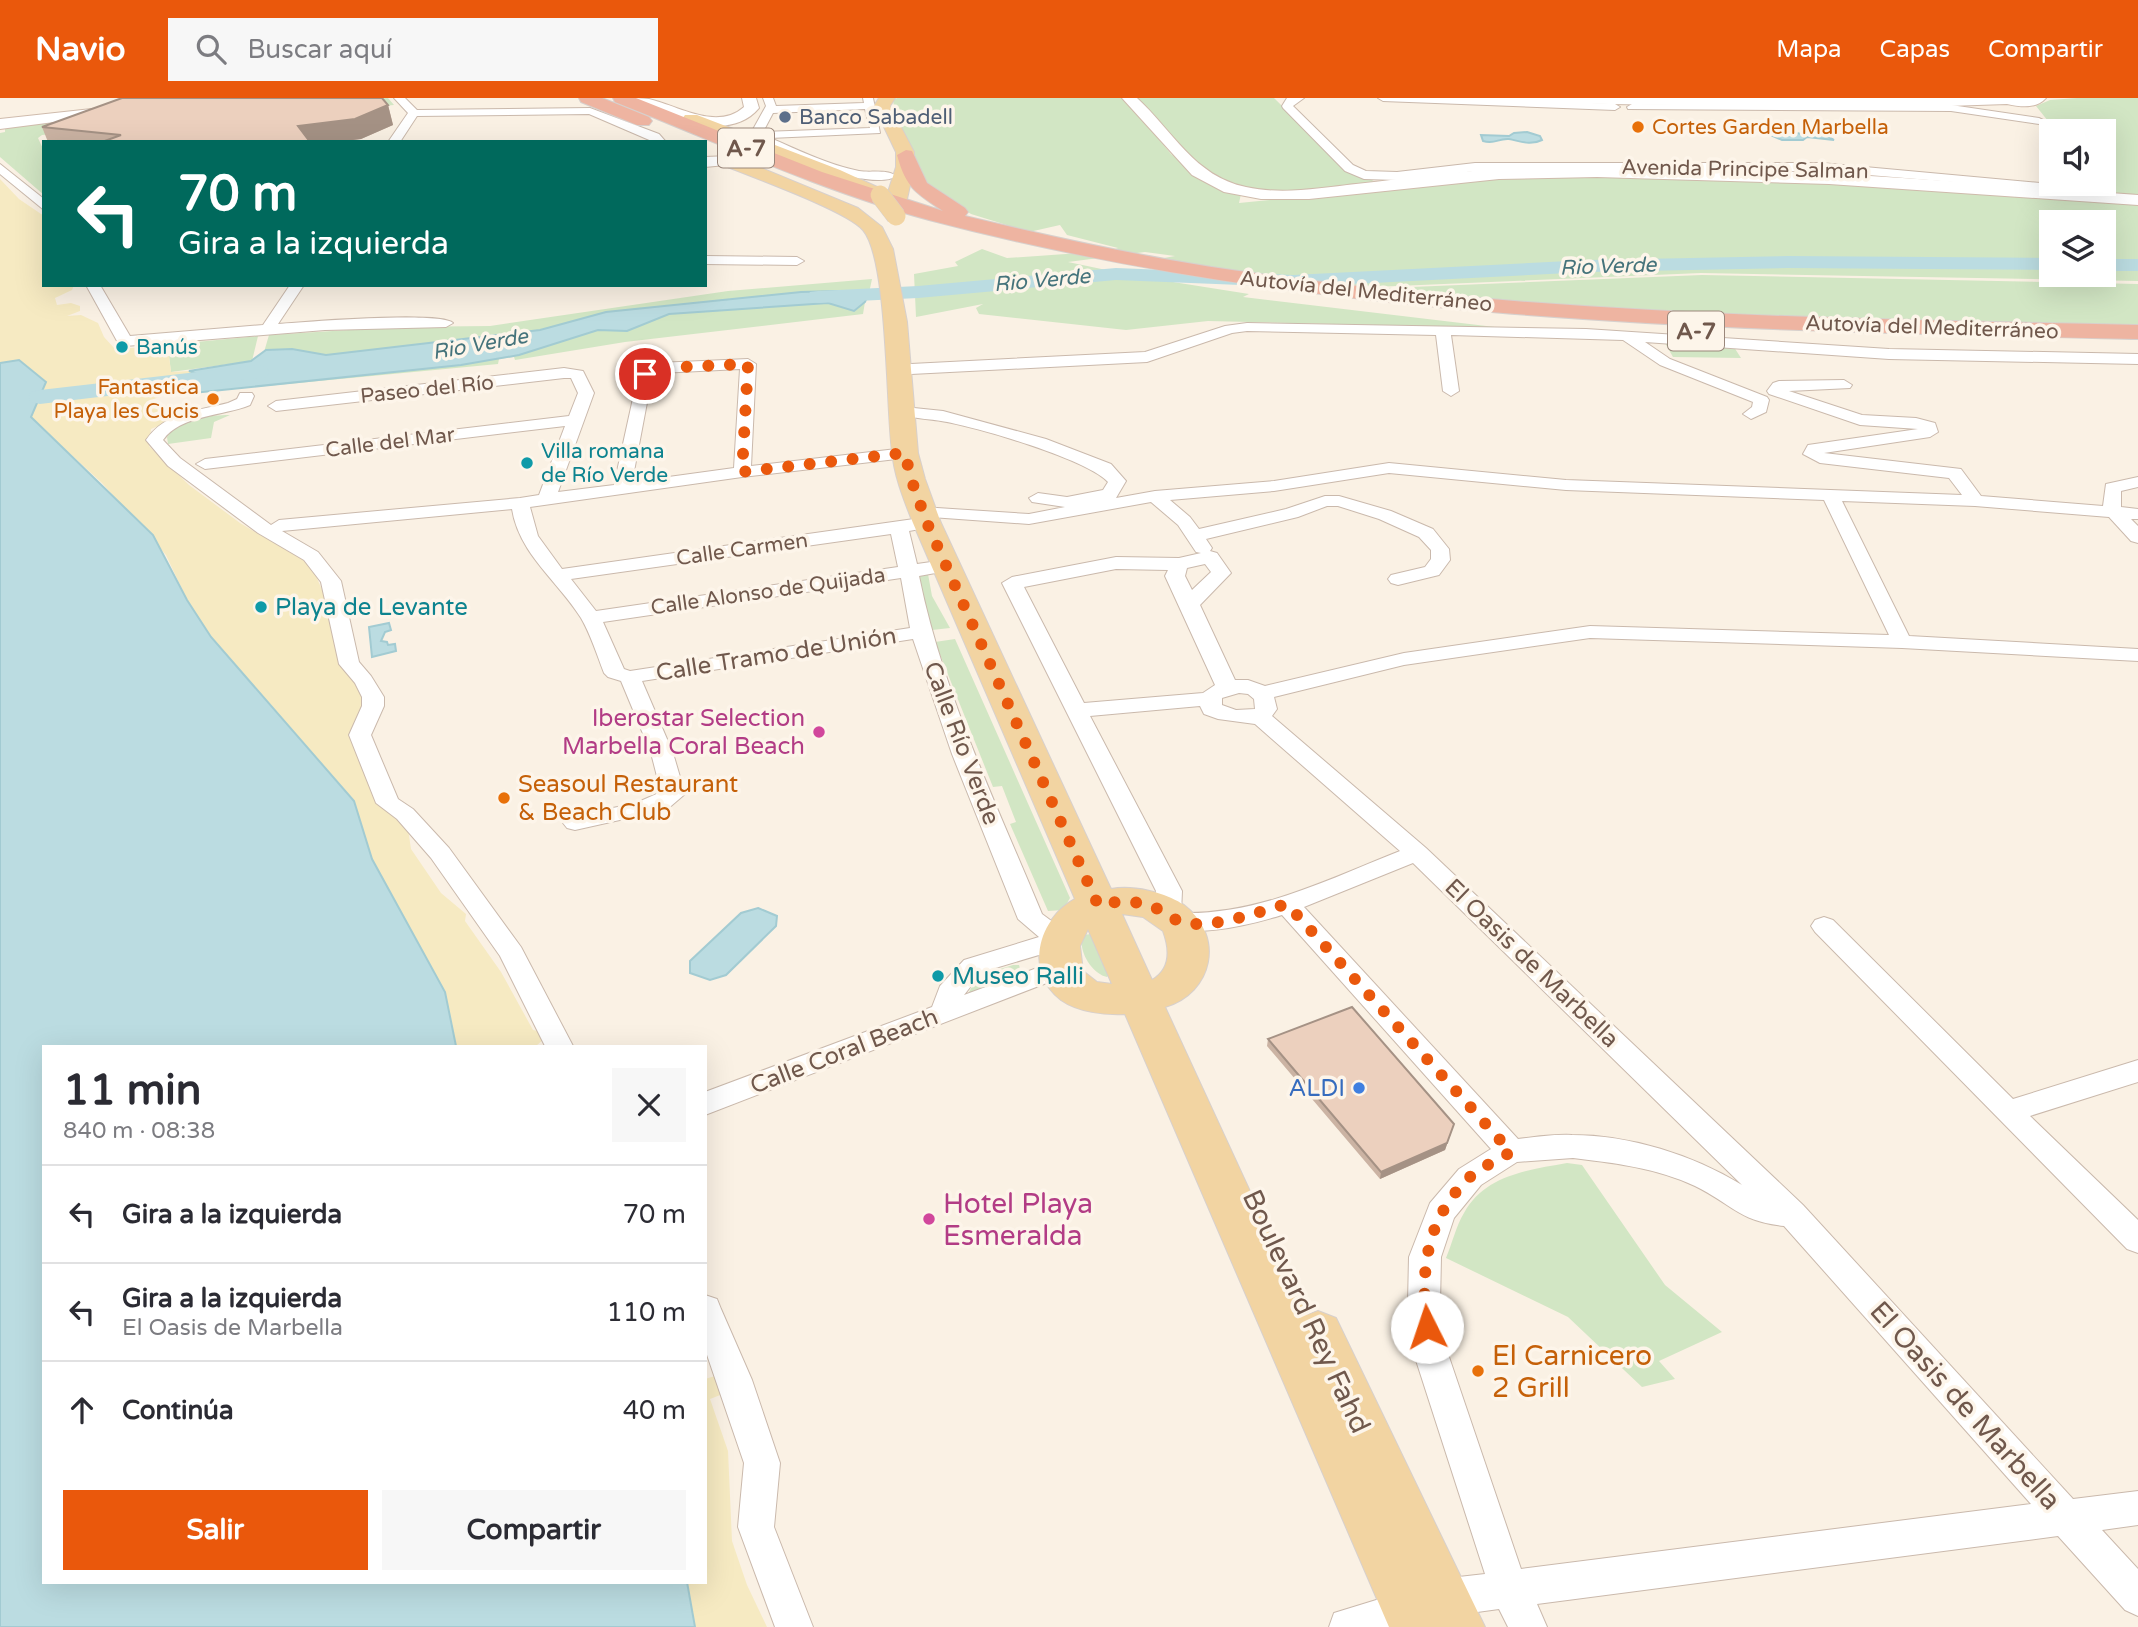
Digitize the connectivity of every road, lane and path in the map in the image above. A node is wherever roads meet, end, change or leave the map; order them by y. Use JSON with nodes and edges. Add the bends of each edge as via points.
{"nodes":[{"id":1,"x":398,"y":98,"type":"edge"},
{"id":2,"x":587,"y":98,"type":"edge"},
{"id":3,"x":621,"y":98,"type":"edge"},
{"id":4,"x":634,"y":98,"type":"edge"},
{"id":5,"x":749,"y":98,"type":"edge"},
{"id":6,"x":1129,"y":98,"type":"edge"},
{"id":7,"x":1299,"y":98,"type":"edge"},
{"id":8,"x":1383,"y":98,"type":"edge"},
{"id":9,"x":1465,"y":98,"type":"edge"},
{"id":10,"x":1707,"y":98,"type":"edge"},
{"id":11,"x":1735,"y":98,"type":"edge"},
{"id":12,"x":1971,"y":98,"type":"edge"},
{"id":13,"x":2004,"y":99,"type":"edge"},
{"id":14,"x":2032,"y":100,"type":"edge"},
{"id":15,"x":875,"y":101,"type":"edge"},
{"id":16,"x":769,"y":104,"type":"edge"},
{"id":17,"x":129,"y":105,"type":"joint"},
{"id":18,"x":1621,"y":105,"type":"edge"},
{"id":19,"x":685,"y":106,"type":"edge"},
{"id":20,"x":824,"y":108,"type":"edge"},
{"id":21,"x":414,"y":113,"type":"junction"},
{"id":22,"x":0,"y":117,"type":"edge"},
{"id":23,"x":873,"y":118,"type":"junction"},
{"id":24,"x":761,"y":121,"type":"junction"},
{"id":25,"x":0,"y":124,"type":"edge"},
{"id":26,"x":758,"y":136,"type":"junction"},
{"id":27,"x":395,"y":140,"type":"edge"},
{"id":28,"x":658,"y":140,"type":"edge"},
{"id":29,"x":684,"y":140,"type":"edge"},
{"id":30,"x":719,"y":155,"type":"edge"},
{"id":31,"x":906,"y":155,"type":"junction"},
{"id":32,"x":0,"y":168,"type":"edge"},
{"id":33,"x":890,"y":176,"type":"dead end"},
{"id":34,"x":2039,"y":185,"type":"edge"},
{"id":35,"x":2138,"y":200,"type":"edge"},
{"id":36,"x":42,"y":204,"type":"edge"},
{"id":37,"x":888,"y":205,"type":"junction"},
{"id":38,"x":1039,"y":247,"type":"junction"},
{"id":39,"x":707,"y":260,"type":"edge"},
{"id":40,"x":797,"y":261,"type":"dead end"},
{"id":41,"x":895,"y":273,"type":"junction"},
{"id":42,"x":94,"y":287,"type":"edge"},
{"id":43,"x":296,"y":287,"type":"edge"},
{"id":44,"x":901,"y":322,"type":"junction"},
{"id":45,"x":446,"y":323,"type":"dead end"},
{"id":46,"x":268,"y":328,"type":"junction"},
{"id":47,"x":1443,"y":331,"type":"junction"},
{"id":48,"x":2138,"y":332,"type":"edge"},
{"id":49,"x":1626,"y":335,"type":"junction"},
{"id":50,"x":2138,"y":346,"type":"edge"},
{"id":51,"x":2138,"y":359,"type":"edge"},
{"id":52,"x":911,"y":369,"type":"junction"},
{"id":53,"x":1844,"y":385,"type":"dead end"},
{"id":54,"x":1451,"y":391,"type":"dead end"},
{"id":55,"x":246,"y":396,"type":"dead end"},
{"id":56,"x":213,"y":413,"type":"junction"},
{"id":57,"x":914,"y":413,"type":"junction"},
{"id":58,"x":1751,"y":414,"type":"dead end"},
{"id":59,"x":575,"y":420,"type":"junction"},
{"id":60,"x":905,"y":453,"type":"junction"},
{"id":61,"x":205,"y":464,"type":"dead end"},
{"id":62,"x":742,"y":472,"type":"junction"},
{"id":63,"x":2138,"y":482,"type":"edge"},
{"id":64,"x":622,"y":488,"type":"junction"},
{"id":65,"x":1830,"y":494,"type":"junction"},
{"id":66,"x":1155,"y":496,"type":"junction"},
{"id":67,"x":547,"y":498,"type":"junction"},
{"id":68,"x":1038,"y":498,"type":"dead end"},
{"id":69,"x":1975,"y":501,"type":"junction"},
{"id":70,"x":520,"y":503,"type":"junction"},
{"id":71,"x":2112,"y":510,"type":"junction"},
{"id":72,"x":2138,"y":514,"type":"edge"},
{"id":73,"x":921,"y":521,"type":"junction"},
{"id":74,"x":279,"y":526,"type":"dead end"},
{"id":75,"x":1195,"y":536,"type":"junction"},
{"id":76,"x":2138,"y":537,"type":"edge"},
{"id":77,"x":1210,"y":557,"type":"junction"},
{"id":78,"x":1179,"y":564,"type":"junction"},
{"id":79,"x":945,"y":566,"type":"junction"},
{"id":80,"x":911,"y":570,"type":"junction"},
{"id":81,"x":557,"y":575,"type":"junction"},
{"id":82,"x":1398,"y":579,"type":"dead end"},
{"id":83,"x":1190,"y":604,"type":"junction"},
{"id":84,"x":591,"y":618,"type":"junction"},
{"id":85,"x":922,"y":632,"type":"junction"},
{"id":86,"x":1902,"y":642,"type":"junction"},
{"id":87,"x":2138,"y":655,"type":"edge"},
{"id":88,"x":630,"y":677,"type":"junction"},
{"id":89,"x":1218,"y":693,"type":"junction"},
{"id":90,"x":1259,"y":704,"type":"junction"},
{"id":91,"x":1079,"y":710,"type":"junction"},
{"id":92,"x":575,"y":823,"type":"dead end"},
{"id":93,"x":1417,"y":853,"type":"junction"},
{"id":94,"x":1108,"y":903,"type":"junction"},
{"id":95,"x":1287,"y":904,"type":"junction"},
{"id":96,"x":1825,"y":926,"type":"dead end"},
{"id":97,"x":1178,"y":930,"type":"junction"},
{"id":98,"x":1060,"y":954,"type":"junction"},
{"id":99,"x":1149,"y":996,"type":"junction"},
{"id":100,"x":558,"y":1045,"type":"edge"},
{"id":101,"x":2138,"y":1071,"type":"edge"},
{"id":102,"x":707,"y":1103,"type":"edge"},
{"id":103,"x":2008,"y":1112,"type":"junction"},
{"id":104,"x":1511,"y":1152,"type":"junction"},
{"id":105,"x":1792,"y":1214,"type":"junction"},
{"id":106,"x":2138,"y":1240,"type":"edge"},
{"id":107,"x":707,"y":1314,"type":"edge"},
{"id":108,"x":2138,"y":1508,"type":"edge"},
{"id":109,"x":2069,"y":1518,"type":"junction"},
{"id":110,"x":1509,"y":1589,"type":"junction"},
{"id":111,"x":2138,"y":1597,"type":"edge"},
{"id":112,"x":1432,"y":1615,"type":"edge"},
{"id":113,"x":1356,"y":1626,"type":"edge"},
{"id":114,"x":794,"y":1627,"type":"edge"},
{"id":115,"x":1528,"y":1627,"type":"edge"}],
"edges":[{"from":1,"to":21,"type":"street"},
{"from":2,"to":29,"type":"highway","name":"Autovía del Mediterráneo","number":"A-7"},
{"from":3,"to":37,"type":"highway","name":"Autovía del Mediterráneo","number":"A-7"},
{"from":4,"to":19,"type":"street"},
{"from":5,"to":19,"type":"street","via":[[752,108],[744,116],[723,120]]},
{"from":6,"to":35,"type":"street","via":[[1192,167],[1228,188],[1258,194],[1320,193],[1476,175],[1656,172],[1926,183]]},
{"from":7,"to":34,"type":"street","name":"Avenida Principe Salman","via":[[1287,106],[1349,168],[1364,174],[1397,176],[1475,167],[1808,167]]},
{"from":8,"to":18,"type":"street"},
{"from":9,"to":18,"type":"street"},
{"from":10,"to":11,"type":"street"},
{"from":11,"to":12,"type":"street"},
{"from":13,"to":14,"type":"street"},
{"from":13,"to":18,"type":"street"},
{"from":14,"to":18,"type":"street","via":[[2042,125],[1951,108]]},
{"from":15,"to":20,"type":"street"},
{"from":15,"to":23,"type":"street"},
{"from":15,"to":31,"type":"main road","via":[[882,106]]},
{"from":16,"to":20,"type":"street"},
{"from":16,"to":24,"type":"street"},
{"from":17,"to":22,"type":"street"},
{"from":17,"to":25,"type":"street"},
{"from":19,"to":37,"type":"main road","via":[[833,174]]},
{"from":20,"to":23,"type":"street"},
{"from":20,"to":24,"type":"street"},
{"from":21,"to":27,"type":"street"},
{"from":21,"to":28,"type":"street","via":[[590,111]]},
{"from":22,"to":25,"type":"street","via":[[8,120]]},
{"from":23,"to":26,"type":"street","via":[[876,131]]},
{"from":24,"to":26,"type":"street"},
{"from":26,"to":33,"type":"street","via":[[854,173]]},
{"from":30,"to":38,"type":"highway","name":"Autovía del Mediterráneo","number":"A-7","via":[[897,216]]},
{"from":30,"to":41,"type":"main road","via":[[867,222]]},
{"from":31,"to":37,"type":"main road"},
{"from":31,"to":38,"type":"highway","via":[[914,180],[941,203]]},
{"from":32,"to":36,"type":"street"},
{"from":37,"to":38,"type":"highway","name":"Autovía del Mediterráneo","number":"A-7"},
{"from":37,"to":41,"type":"main road"},
{"from":38,"to":48,"type":"highway","name":"Autovía del Mediterráneo","number":"A-7","via":[[1387,296],[1564,312]]},
{"from":38,"to":50,"type":"highway","name":"Autovía del Mediterráneo","number":"A-7","via":[[1199,282],[1556,323],[1880,340]]},
{"from":39,"to":40,"type":"street"},
{"from":41,"to":44,"type":"main road"},
{"from":42,"to":46,"type":"street","via":[[125,341]]},
{"from":43,"to":46,"type":"street"},
{"from":44,"to":52,"type":"main road"},
{"from":44,"to":60,"type":"main road"},
{"from":45,"to":46,"type":"street"},
{"from":47,"to":49,"type":"street"},
{"from":47,"to":52,"type":"street","via":[[1247,327],[1147,357]]},
{"from":47,"to":54,"type":"street"},
{"from":49,"to":51,"type":"street","via":[[1889,354]]},
{"from":49,"to":58,"type":"street","via":[[1665,362],[1761,400],[1760,409]]},
{"from":52,"to":57,"type":"main road"},
{"from":53,"to":69,"type":"street","via":[[1779,386],[1775,391],[1860,420],[1916,423],[1929,427],[1930,432],[1814,449],[1812,454],[1955,472]]},
{"from":55,"to":56,"type":"street","via":[[236,407]]},
{"from":56,"to":59,"type":"street","name":"Paseo del Río","via":[[564,373],[577,374],[586,393]]},
{"from":56,"to":100,"type":"street","via":[[166,426],[154,440],[173,462],[265,529],[311,556],[331,581],[349,664],[373,697],[360,735],[388,803],[405,814],[440,853],[512,953]]},
{"from":57,"to":68,"type":"street","via":[[943,416],[1040,443],[1105,467],[1117,481],[1110,494],[1067,502]]},
{"from":57,"to":73,"type":"main road"},
{"from":59,"to":61,"type":"street","name":"Calle del Mar"},
{"from":59,"to":67,"type":"street"},
{"from":60,"to":62,"type":"street"},
{"from":60,"to":73,"type":"main road"},
{"from":62,"to":64,"type":"street"},
{"from":62,"to":64,"type":"street","via":[[748,364],[657,368],[645,374]]},
{"from":63,"to":71,"type":"street","via":[[2112,488]]},
{"from":64,"to":67,"type":"street"},
{"from":65,"to":66,"type":"street","name":"Calle Carmen","via":[[1566,485],[1389,468],[1274,486]]},
{"from":65,"to":69,"type":"street","name":"Calle Carmen"},
{"from":65,"to":86,"type":"street"},
{"from":66,"to":73,"type":"street","name":"Calle Carmen","via":[[1029,519]]},
{"from":66,"to":75,"type":"street"},
{"from":67,"to":70,"type":"street"},
{"from":69,"to":71,"type":"street","name":"Calle Carmen"},
{"from":70,"to":74,"type":"street"},
{"from":70,"to":81,"type":"street","via":[[521,520],[533,546]]},
{"from":71,"to":72,"type":"street","name":"Calle Carmen"},
{"from":71,"to":76,"type":"street"},
{"from":73,"to":79,"type":"main road"},
{"from":73,"to":80,"type":"street","name":"Calle Río Verde"},
{"from":73,"to":81,"type":"street","name":"Calle Carmen"},
{"from":73,"to":94,"type":"main road"},
{"from":75,"to":77,"type":"street"},
{"from":75,"to":82,"type":"street","via":[[1230,530],[1325,500],[1339,501],[1410,525],[1426,533],[1440,549],[1441,560],[1432,571]]},
{"from":77,"to":78,"type":"street"},
{"from":77,"to":83,"type":"street","via":[[1221,573]]},
{"from":78,"to":83,"type":"street","via":[[1175,576]]},
{"from":78,"to":91,"type":"street","via":[[1116,562],[1012,583]]},
{"from":79,"to":80,"type":"street","name":"Calle Alonso de Quijada"},
{"from":79,"to":94,"type":"main road"},
{"from":80,"to":84,"type":"street","name":"Calle Alonso de Quijada"},
{"from":80,"to":85,"type":"street","name":"Calle Río Verde"},
{"from":81,"to":84,"type":"street"},
{"from":83,"to":89,"type":"street"},
{"from":84,"to":88,"type":"street","via":[[615,673]]},
{"from":85,"to":88,"type":"street","name":"Calle Tramo de Unión"},
{"from":85,"to":98,"type":"street","name":"Calle Río Verde","via":[[946,708],[1031,919]]},
{"from":86,"to":87,"type":"street"},
{"from":86,"to":90,"type":"street","via":[[1590,632],[1404,659]]},
{"from":88,"to":92,"type":"street","via":[[662,753],[673,794],[662,804]]},
{"from":89,"to":90,"type":"street","via":[[1250,688]]},
{"from":89,"to":90,"type":"street","via":[[1212,709],[1225,717],[1243,719]]},
{"from":89,"to":91,"type":"street"},
{"from":90,"to":93,"type":"street","name":"El Oasis de Marbella"},
{"from":91,"to":97,"type":"street","via":[[1169,891]]},
{"from":93,"to":95,"type":"street"},
{"from":93,"to":105,"type":"street","name":"El Oasis de Marbella"},
{"from":94,"to":97,"type":"main road","via":[[1144,904]]},
{"from":94,"to":98,"type":"main road","via":[[1077,917]]},
{"from":94,"to":99,"type":"main road","name":"Boulevard Rey Fahd"},
{"from":95,"to":97,"type":"street","via":[[1227,920],[1198,939]]},
{"from":95,"to":104,"type":"street"},
{"from":96,"to":103,"type":"street"},
{"from":97,"to":99,"type":"main road","via":[[1186,970],[1180,981]]},
{"from":98,"to":99,"type":"main road","via":[[1071,985],[1085,994],[1105,1000]]},
{"from":98,"to":102,"type":"street","name":"Calle Coral Beach","via":[[943,1013]]},
{"from":99,"to":112,"type":"main road","name":"Boulevard Rey Fahd"},
{"from":101,"to":103,"type":"street"},
{"from":103,"to":106,"type":"street"},
{"from":104,"to":105,"type":"street","via":[[1573,1146],[1640,1155],[1706,1178],[1760,1211]]},
{"from":104,"to":110,"type":"street","via":[[1470,1177],[1441,1212],[1425,1257],[1424,1303],[1430,1351]]},
{"from":105,"to":109,"type":"street","name":"El Oasis de Marbella"},
{"from":107,"to":114,"type":"street","via":[[762,1463],[756,1527]]},
{"from":108,"to":109,"type":"street"},
{"from":109,"to":110,"type":"street"},
{"from":109,"to":111,"type":"street","name":"El Oasis de Marbella"},
{"from":110,"to":112,"type":"street"},
{"from":110,"to":115,"type":"street"},
{"from":112,"to":113,"type":"street"}]}
